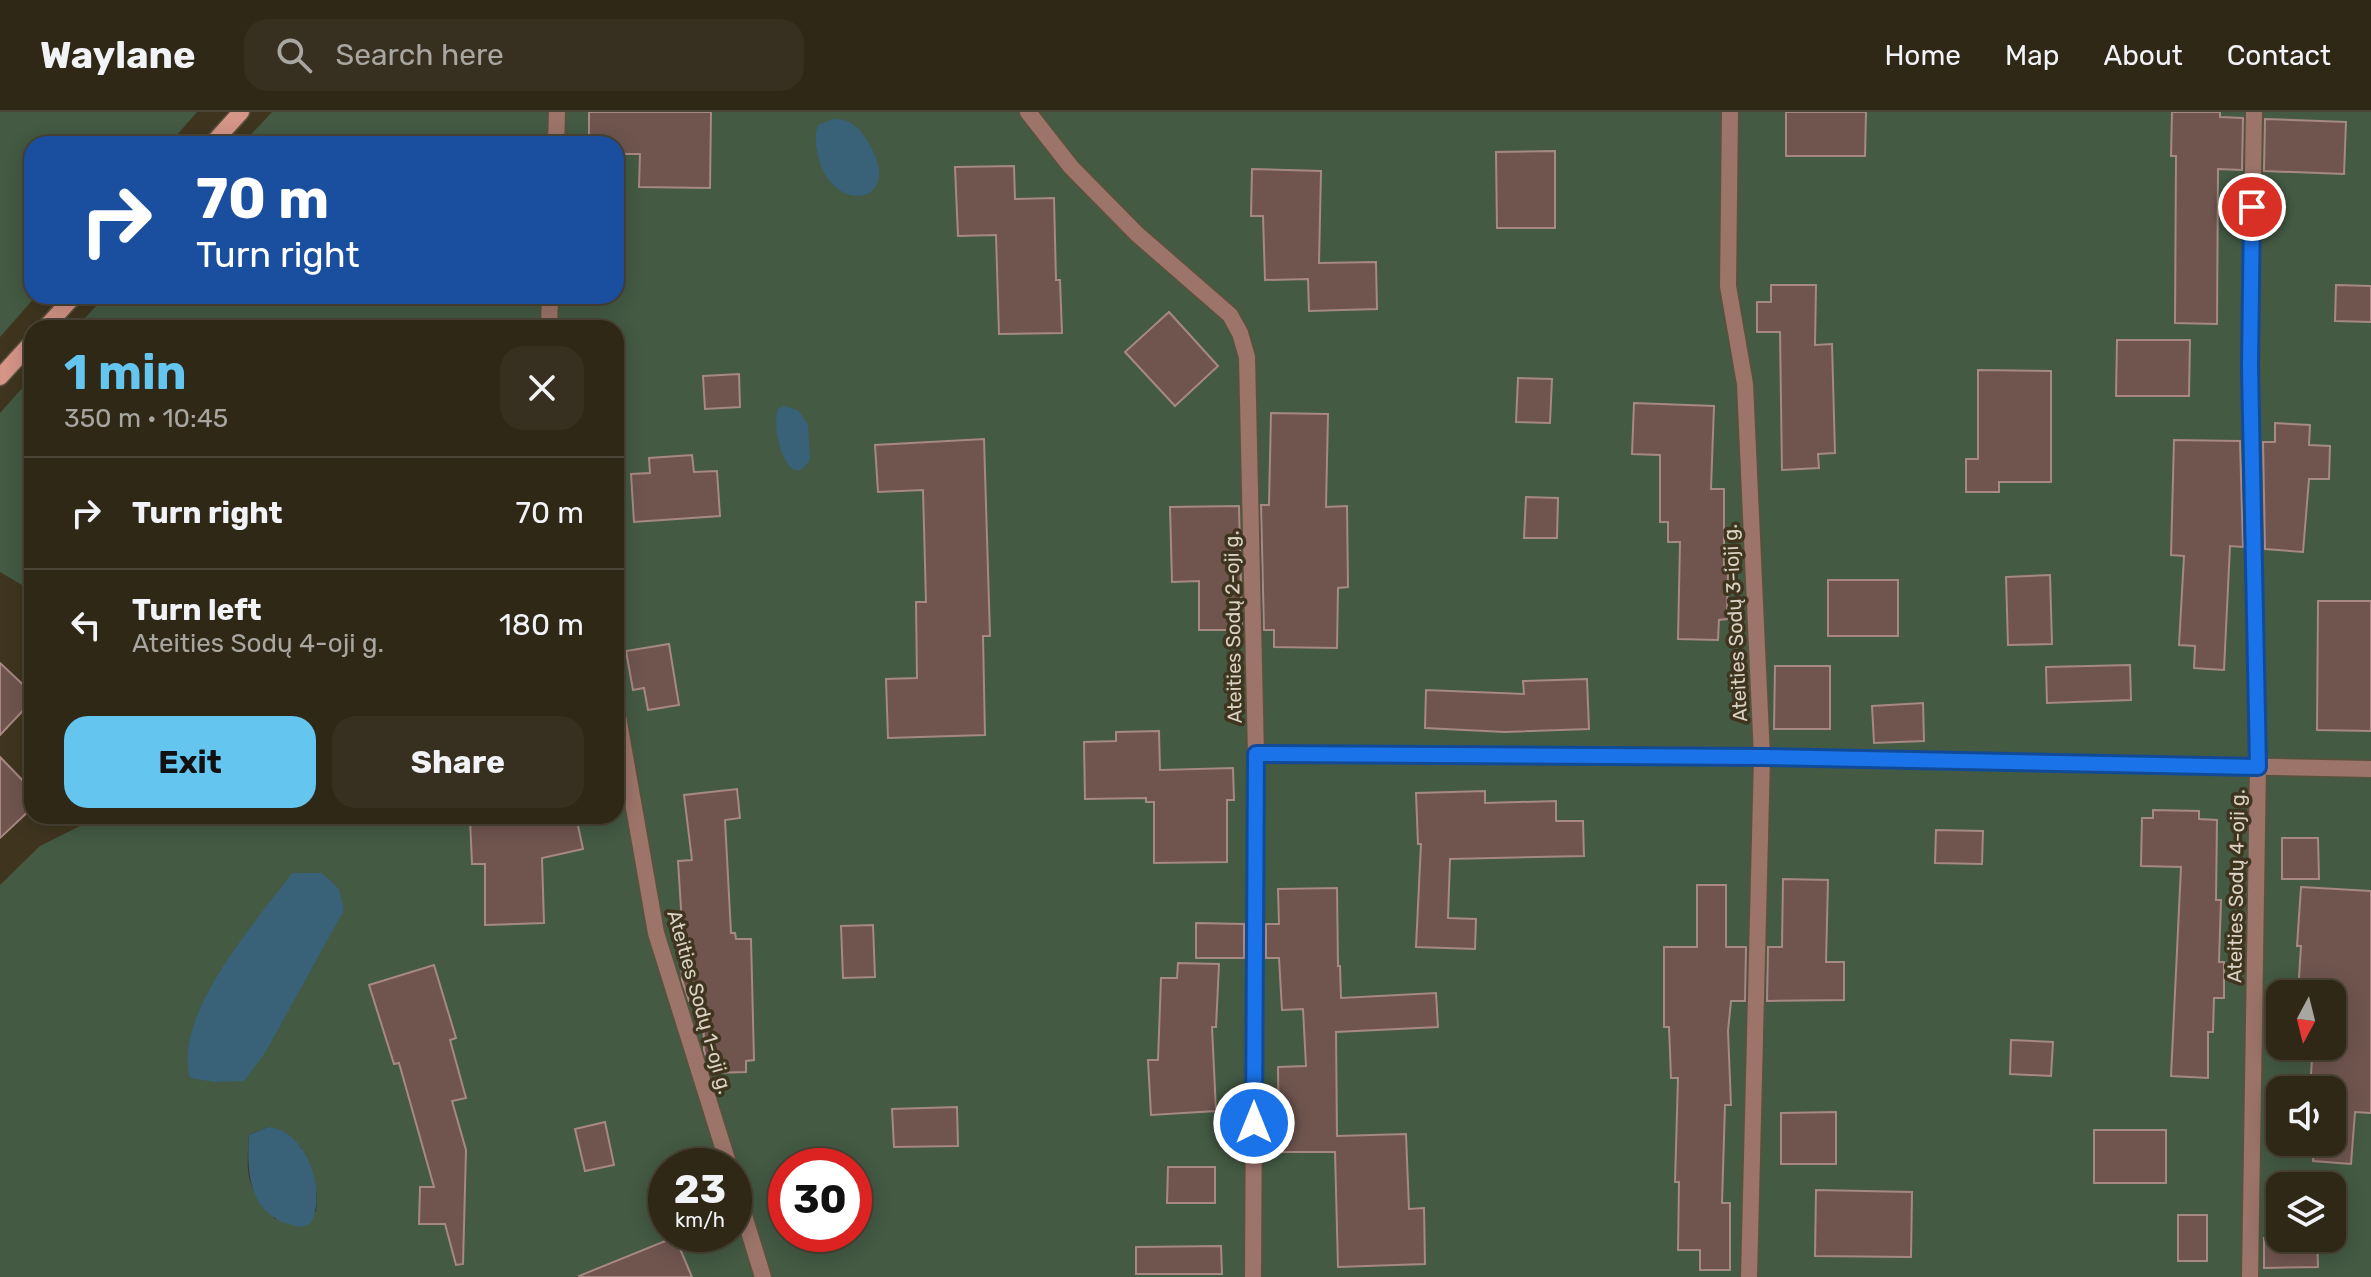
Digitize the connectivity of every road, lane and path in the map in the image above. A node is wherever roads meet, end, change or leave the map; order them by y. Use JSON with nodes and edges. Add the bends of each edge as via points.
{"nodes":[{"id":1,"x":241,"y":112,"type":"edge"},
{"id":2,"x":557,"y":112,"type":"edge"},
{"id":3,"x":1028,"y":112,"type":"edge"},
{"id":4,"x":1730,"y":112,"type":"edge"},
{"id":5,"x":2254,"y":112,"type":"edge"},
{"id":6,"x":219,"y":136,"type":"edge"},
{"id":7,"x":556,"y":136,"type":"edge"},
{"id":8,"x":67,"y":304,"type":"edge"},
{"id":9,"x":52,"y":320,"type":"edge"},
{"id":10,"x":24,"y":351,"type":"edge"},
{"id":11,"x":0,"y":377,"type":"edge"},
{"id":12,"x":624,"y":751,"type":"edge"},
{"id":13,"x":1256,"y":754,"type":"junction"},
{"id":14,"x":1762,"y":757,"type":"junction"},
{"id":15,"x":2258,"y":767,"type":"junction"},
{"id":16,"x":2371,"y":769,"type":"edge"},
{"id":17,"x":723,"y":1148,"type":"edge"},
{"id":18,"x":752,"y":1241,"type":"edge"},
{"id":19,"x":763,"y":1277,"type":"edge"},
{"id":20,"x":1253,"y":1277,"type":"edge"},
{"id":21,"x":1749,"y":1277,"type":"edge"},
{"id":22,"x":2250,"y":1277,"type":"edge"}],
"edges":[{"from":1,"to":6,"type":"main road"},
{"from":2,"to":7,"type":"street"},
{"from":3,"to":13,"type":"street","name":"Ateities Sodų 2-oji g.","via":[[1071,167],[1137,234],[1212,296],[1240,333],[1247,357]]},
{"from":4,"to":14,"type":"street","name":"Ateities Sodų 3-ioji g.","via":[[1728,286],[1745,384]]},
{"from":5,"to":15,"type":"street","name":"Ateities Sodų 4-oji g.","via":[[2250,366]]},
{"from":8,"to":9,"type":"main road"},
{"from":10,"to":11,"type":"main road"},
{"from":12,"to":17,"type":"street","name":"Ateities Sodų 1-oji g.","via":[[656,933]]},
{"from":13,"to":14,"type":"street"},
{"from":13,"to":20,"type":"street","name":"Ateities Sodų 2-oji g."},
{"from":14,"to":15,"type":"street"},
{"from":14,"to":21,"type":"street","name":"Ateities Sodų 3-ioji g."},
{"from":15,"to":16,"type":"street"},
{"from":15,"to":22,"type":"street","name":"Ateities Sodų 4-oji g."},
{"from":18,"to":19,"type":"street"}]}
